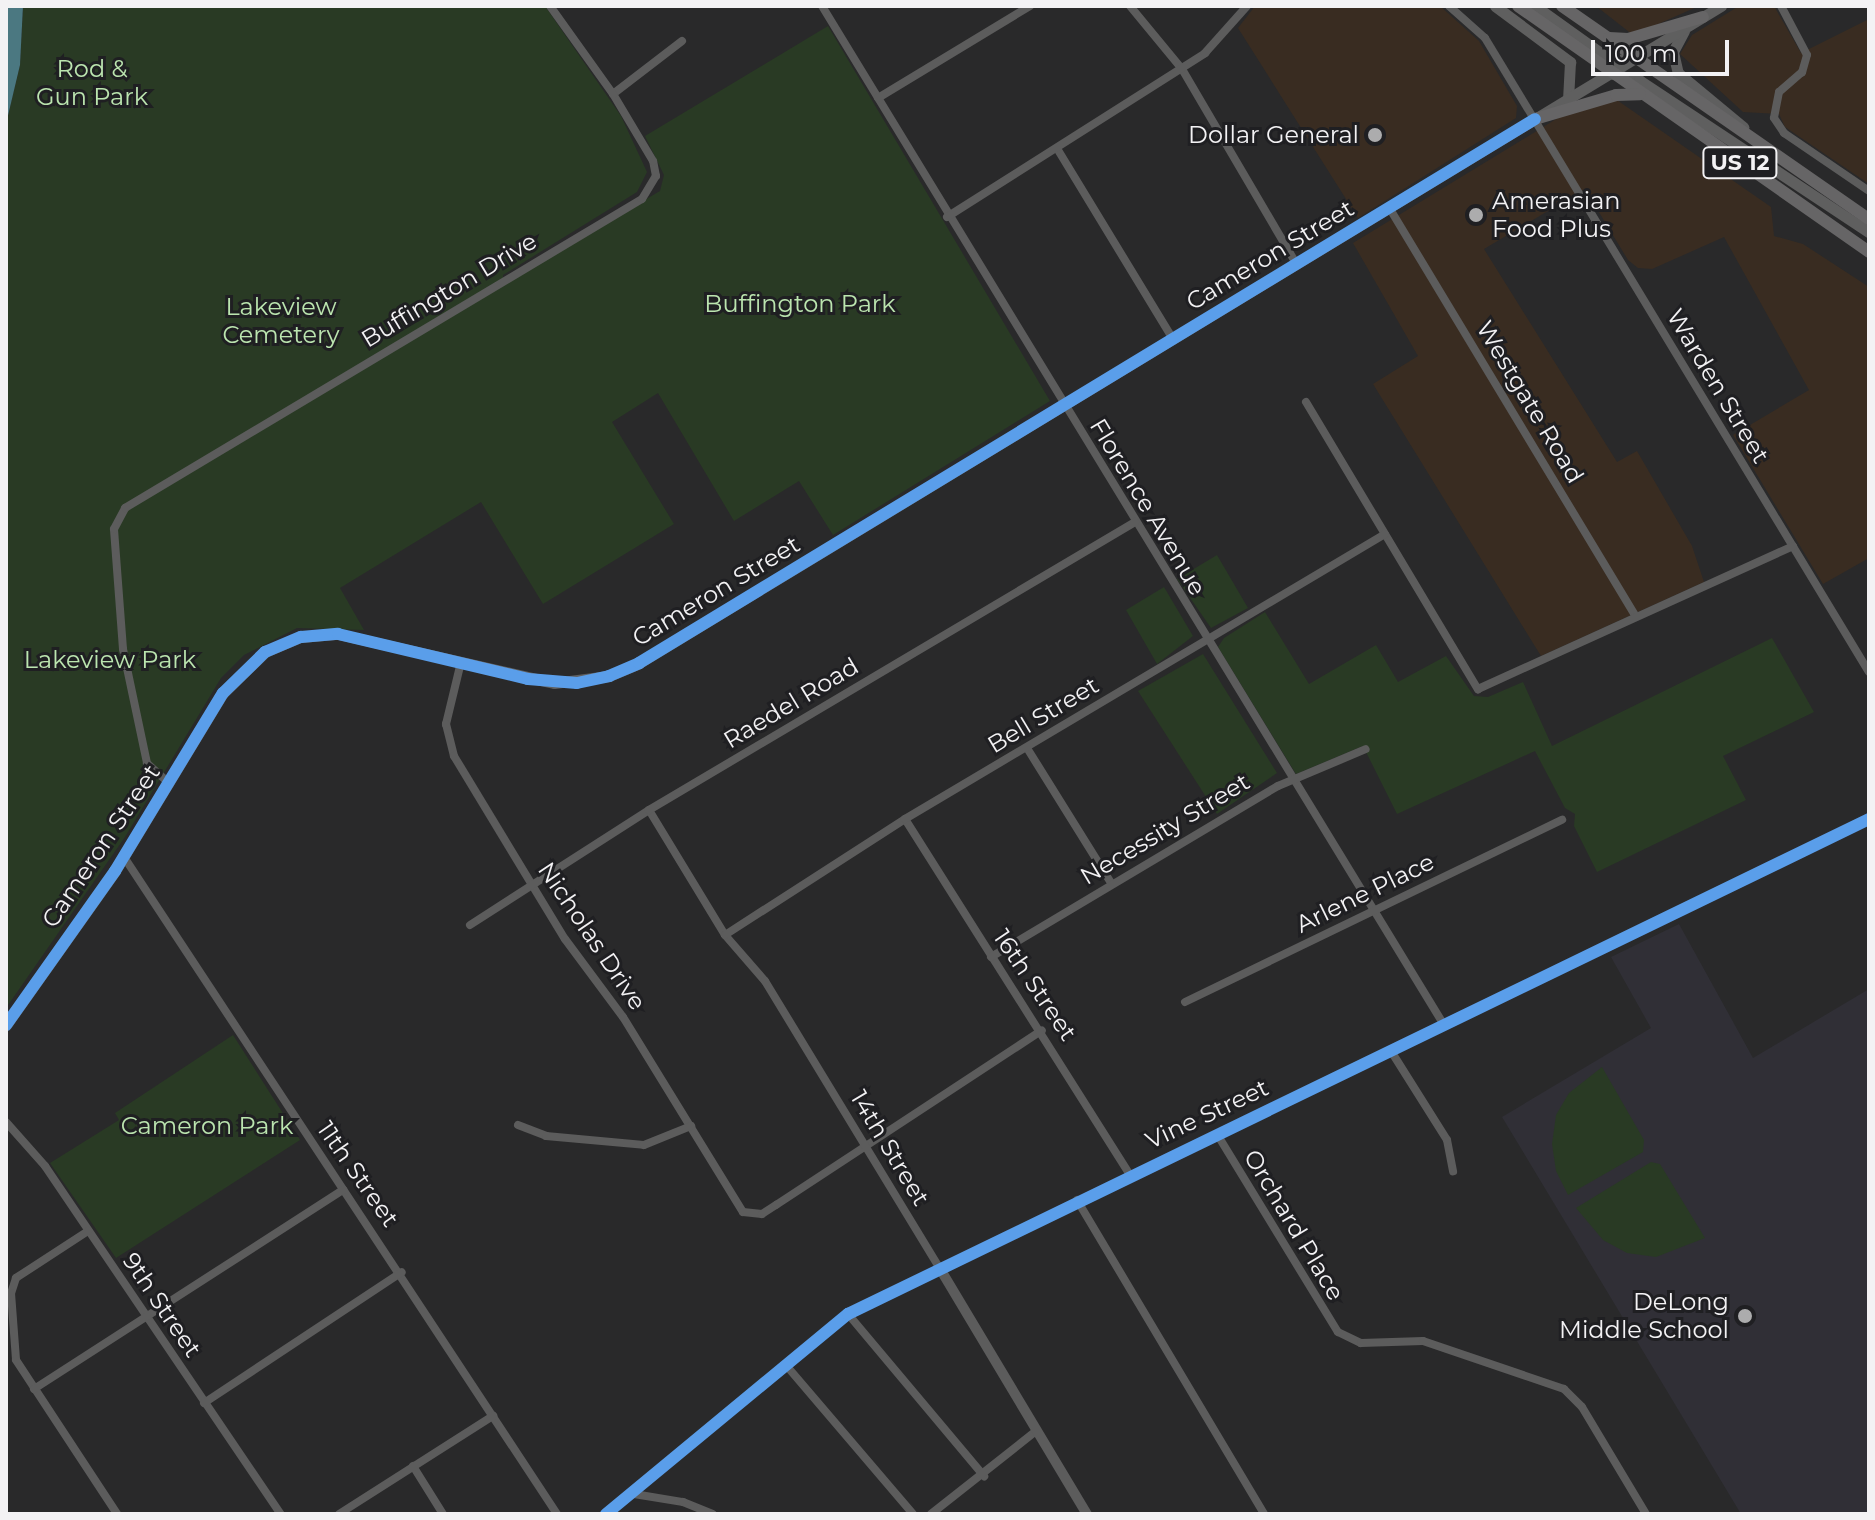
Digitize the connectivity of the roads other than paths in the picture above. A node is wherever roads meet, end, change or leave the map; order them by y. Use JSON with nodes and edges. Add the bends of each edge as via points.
{"nodes":[{"id":1,"x":550,"y":6,"type":"edge"},
{"id":2,"x":822,"y":6,"type":"edge"},
{"id":3,"x":1030,"y":6,"type":"edge"},
{"id":4,"x":1130,"y":6,"type":"edge"},
{"id":5,"x":1247,"y":6,"type":"edge"},
{"id":6,"x":1449,"y":6,"type":"edge"},
{"id":7,"x":1495,"y":6,"type":"edge"},
{"id":8,"x":1518,"y":6,"type":"edge"},
{"id":9,"x":1535,"y":6,"type":"edge"},
{"id":10,"x":1562,"y":6,"type":"edge"},
{"id":11,"x":1781,"y":6,"type":"edge"},
{"id":12,"x":1718,"y":7,"type":"edge"},
{"id":13,"x":1703,"y":17,"type":"junction"},
{"id":14,"x":1688,"y":26,"type":"junction"},
{"id":15,"x":1605,"y":37,"type":"junction"},
{"id":16,"x":682,"y":41,"type":"dead end"},
{"id":17,"x":1634,"y":58,"type":"junction"},
{"id":18,"x":1182,"y":69,"type":"junction"},
{"id":19,"x":1611,"y":74,"type":"junction"},
{"id":20,"x":613,"y":94,"type":"junction"},
{"id":21,"x":1641,"y":94,"type":"junction"},
{"id":22,"x":878,"y":98,"type":"junction"},
{"id":23,"x":1568,"y":100,"type":"junction"},
{"id":24,"x":1535,"y":119,"type":"junction"},
{"id":25,"x":1760,"y":145,"type":"junction"},
{"id":26,"x":1058,"y":150,"type":"junction"},
{"id":27,"x":1869,"y":191,"type":"edge"},
{"id":28,"x":1390,"y":209,"type":"junction"},
{"id":29,"x":947,"y":217,"type":"junction"},
{"id":30,"x":1869,"y":219,"type":"edge"},
{"id":31,"x":1869,"y":232,"type":"edge"},
{"id":32,"x":1869,"y":252,"type":"edge"},
{"id":33,"x":1297,"y":265,"type":"junction"},
{"id":34,"x":1173,"y":339,"type":"junction"},
{"id":35,"x":1306,"y":402,"type":"dead end"},
{"id":36,"x":1063,"y":406,"type":"junction"},
{"id":37,"x":1135,"y":522,"type":"junction"},
{"id":38,"x":1385,"y":534,"type":"junction"},
{"id":39,"x":1793,"y":546,"type":"junction"},
{"id":40,"x":1636,"y":617,"type":"junction"},
{"id":41,"x":1205,"y":640,"type":"junction"},
{"id":42,"x":1869,"y":650,"type":"edge"},
{"id":43,"x":1859,"y":655,"type":"junction"},
{"id":44,"x":461,"y":662,"type":"junction"},
{"id":45,"x":1869,"y":672,"type":"edge"},
{"id":46,"x":1027,"y":748,"type":"junction"},
{"id":47,"x":1366,"y":749,"type":"dead end"},
{"id":48,"x":1293,"y":781,"type":"junction"},
{"id":49,"x":170,"y":784,"type":"junction"},
{"id":50,"x":649,"y":810,"type":"junction"},
{"id":51,"x":905,"y":819,"type":"junction"},
{"id":52,"x":1869,"y":819,"type":"edge"},
{"id":53,"x":1562,"y":820,"type":"dead end"},
{"id":54,"x":124,"y":857,"type":"junction"},
{"id":55,"x":1111,"y":883,"type":"junction"},
{"id":56,"x":532,"y":885,"type":"junction"},
{"id":57,"x":1372,"y":912,"type":"junction"},
{"id":58,"x":470,"y":925,"type":"dead end"},
{"id":59,"x":725,"y":935,"type":"junction"},
{"id":60,"x":991,"y":957,"type":"junction"},
{"id":61,"x":1185,"y":1002,"type":"dead end"},
{"id":62,"x":6,"y":1025,"type":"edge"},
{"id":63,"x":1444,"y":1025,"type":"junction"},
{"id":64,"x":1042,"y":1030,"type":"junction"},
{"id":65,"x":1391,"y":1051,"type":"junction"},
{"id":66,"x":6,"y":1122,"type":"edge"},
{"id":67,"x":518,"y":1125,"type":"dead end"},
{"id":68,"x":691,"y":1126,"type":"junction"},
{"id":69,"x":1217,"y":1134,"type":"junction"},
{"id":70,"x":867,"y":1147,"type":"junction"},
{"id":71,"x":1453,"y":1171,"type":"dead end"},
{"id":72,"x":1130,"y":1175,"type":"junction"},
{"id":73,"x":343,"y":1190,"type":"junction"},
{"id":74,"x":1076,"y":1200,"type":"junction"},
{"id":75,"x":88,"y":1231,"type":"junction"},
{"id":76,"x":939,"y":1267,"type":"junction"},
{"id":77,"x":402,"y":1272,"type":"junction"},
{"id":78,"x":848,"y":1314,"type":"junction"},
{"id":79,"x":145,"y":1317,"type":"junction"},
{"id":80,"x":785,"y":1364,"type":"junction"},
{"id":81,"x":34,"y":1389,"type":"junction"},
{"id":82,"x":204,"y":1403,"type":"junction"},
{"id":83,"x":493,"y":1416,"type":"junction"},
{"id":84,"x":1036,"y":1431,"type":"junction"},
{"id":85,"x":413,"y":1466,"type":"junction"},
{"id":86,"x":984,"y":1476,"type":"junction"},
{"id":87,"x":634,"y":1494,"type":"junction"},
{"id":88,"x":117,"y":1514,"type":"edge"},
{"id":89,"x":281,"y":1514,"type":"edge"},
{"id":90,"x":339,"y":1514,"type":"edge"},
{"id":91,"x":443,"y":1514,"type":"edge"},
{"id":92,"x":557,"y":1514,"type":"edge"},
{"id":93,"x":606,"y":1514,"type":"edge"},
{"id":94,"x":713,"y":1514,"type":"edge"},
{"id":95,"x":913,"y":1514,"type":"edge"},
{"id":96,"x":931,"y":1514,"type":"edge"},
{"id":97,"x":1087,"y":1514,"type":"edge"},
{"id":98,"x":1264,"y":1514,"type":"edge"},
{"id":99,"x":1646,"y":1514,"type":"edge"}],
"edges":[{"from":1,"to":20,"type":"street","name":"Buffington Drive"},
{"from":2,"to":22,"type":"street","name":"Florence Avenue"},
{"from":3,"to":22,"type":"street"},
{"from":4,"to":18,"type":"street"},
{"from":5,"to":18,"type":"street","via":[[1205,53]]},
{"from":6,"to":24,"type":"street","name":"Warden Street","via":[[1485,38]]},
{"from":7,"to":23,"type":"main road","via":[[1570,62]]},
{"from":8,"to":19,"type":"main road","number":"US 12"},
{"from":9,"to":17,"type":"main road","via":[[1609,59]]},
{"from":10,"to":15,"type":"main road","number":"US 12"},
{"from":11,"to":27,"type":"street","via":[[1807,55],[1802,72],[1773,103],[1778,127]]},
{"from":12,"to":13,"type":"main road","name":"Cameron Street"},
{"from":13,"to":14,"type":"main road","name":"Cameron Street"},
{"from":13,"to":15,"type":"main road","via":[[1624,39]]},
{"from":14,"to":17,"type":"main road","name":"Cameron Street"},
{"from":14,"to":25,"type":"main road","via":[[1673,52],[1678,73]]},
{"from":15,"to":17,"type":"main road","number":"US 12"},
{"from":16,"to":20,"type":"street"},
{"from":17,"to":19,"type":"main road","name":"Cameron Street"},
{"from":17,"to":25,"type":"main road","number":"US 12"},
{"from":18,"to":26,"type":"street"},
{"from":18,"to":33,"type":"street"},
{"from":19,"to":21,"type":"main road","number":"US 12"},
{"from":19,"to":23,"type":"main road","name":"Cameron Street"},
{"from":19,"to":31,"type":"main road","via":[[1639,80]]},
{"from":20,"to":49,"type":"street","name":"Buffington Drive","via":[[653,161],[656,176],[642,199],[146,494],[118,518],[114,575],[123,649],[147,763]]},
{"from":21,"to":24,"type":"main road","via":[[1616,95]]},
{"from":21,"to":32,"type":"main road","number":"US 12"},
{"from":22,"to":29,"type":"street","name":"Florence Avenue"},
{"from":23,"to":24,"type":"main road","name":"Cameron Street"},
{"from":24,"to":28,"type":"main road","name":"Cameron Street"},
{"from":24,"to":39,"type":"street","name":"Warden Street"},
{"from":25,"to":30,"type":"main road","number":"US 12"},
{"from":26,"to":29,"type":"street"},
{"from":26,"to":34,"type":"street"},
{"from":28,"to":33,"type":"main road","name":"Cameron Street"},
{"from":28,"to":40,"type":"street","name":"Westgate Road"},
{"from":29,"to":36,"type":"street","name":"Florence Avenue"},
{"from":33,"to":34,"type":"main road","name":"Cameron Street"},
{"from":34,"to":36,"type":"main road","name":"Cameron Street"},
{"from":35,"to":38,"type":"street"},
{"from":36,"to":37,"type":"street","name":"Florence Avenue"},
{"from":36,"to":44,"type":"main road","name":"Cameron Street","via":[[639,663],[609,676],[554,683]]},
{"from":37,"to":41,"type":"street","name":"Florence Avenue"},
{"from":37,"to":50,"type":"street","name":"Raedel Road"},
{"from":38,"to":40,"type":"street","via":[[1478,689]]},
{"from":38,"to":41,"type":"street","name":"Bell Street"},
{"from":39,"to":40,"type":"street"},
{"from":39,"to":43,"type":"street","name":"Warden Street"},
{"from":41,"to":46,"type":"street","name":"Bell Street"},
{"from":41,"to":48,"type":"street","name":"Florence Avenue"},
{"from":42,"to":43,"type":"street"},
{"from":43,"to":45,"type":"street","name":"Warden Street"},
{"from":44,"to":49,"type":"main road","name":"Cameron Street","via":[[338,634],[283,642],[235,677]]},
{"from":44,"to":56,"type":"street","name":"Nicholas Drive","via":[[446,724],[449,741]]},
{"from":46,"to":51,"type":"street","name":"Bell Street"},
{"from":46,"to":55,"type":"street"},
{"from":47,"to":48,"type":"street","name":"Necessity Street"},
{"from":48,"to":55,"type":"street","name":"Necessity Street"},
{"from":48,"to":57,"type":"street","name":"Florence Avenue"},
{"from":49,"to":54,"type":"main road","name":"Cameron Street"},
{"from":50,"to":56,"type":"street","name":"Raedel Road"},
{"from":50,"to":59,"type":"street","name":"14th Street"},
{"from":51,"to":59,"type":"street","name":"Bell Street"},
{"from":51,"to":60,"type":"street","name":"16th Street"},
{"from":52,"to":63,"type":"street","name":"Vine Street"},
{"from":53,"to":57,"type":"street","name":"Arlene Place"},
{"from":54,"to":62,"type":"main road","name":"Cameron Street"},
{"from":54,"to":73,"type":"street","name":"11th Street"},
{"from":55,"to":60,"type":"street","name":"Necessity Street"},
{"from":56,"to":58,"type":"street","name":"Raedel Road"},
{"from":56,"to":68,"type":"street","name":"Nicholas Drive"},
{"from":57,"to":61,"type":"street","name":"Arlene Place"},
{"from":57,"to":63,"type":"street","name":"Florence Avenue"},
{"from":59,"to":70,"type":"street","name":"14th Street","via":[[765,981]]},
{"from":60,"to":64,"type":"street","name":"16th Street"},
{"from":63,"to":65,"type":"street","name":"Vine Street"},
{"from":64,"to":70,"type":"street"},
{"from":64,"to":72,"type":"street","name":"16th Street"},
{"from":65,"to":69,"type":"street","name":"Vine Street"},
{"from":65,"to":71,"type":"street","via":[[1447,1140]]},
{"from":66,"to":75,"type":"street","name":"9th Street","via":[[45,1166]]},
{"from":67,"to":68,"type":"street","via":[[546,1136],[644,1145]]},
{"from":68,"to":70,"type":"street","name":"Nicholas Drive","via":[[743,1212],[751,1215],[769,1210]]},
{"from":69,"to":72,"type":"street","name":"Vine Street"},
{"from":69,"to":99,"type":"street","name":"Orchard Place","via":[[1338,1332],[1361,1343],[1423,1341],[1564,1389],[1582,1407]]},
{"from":70,"to":76,"type":"street","name":"14th Street"},
{"from":72,"to":74,"type":"street","name":"Vine Street"},
{"from":73,"to":77,"type":"street","name":"11th Street"},
{"from":73,"to":79,"type":"street"},
{"from":74,"to":76,"type":"street","name":"Vine Street"},
{"from":74,"to":98,"type":"street"},
{"from":75,"to":79,"type":"street","name":"9th Street"},
{"from":75,"to":81,"type":"street","via":[[16,1278],[11,1293],[16,1360]]},
{"from":76,"to":78,"type":"street","name":"Vine Street"},
{"from":76,"to":84,"type":"street","name":"14th Street"},
{"from":77,"to":82,"type":"street"},
{"from":77,"to":83,"type":"street","name":"11th Street"},
{"from":78,"to":80,"type":"street","name":"Vine Street"},
{"from":78,"to":86,"type":"street"},
{"from":79,"to":81,"type":"street"},
{"from":79,"to":82,"type":"street","name":"9th Street"},
{"from":80,"to":87,"type":"street","name":"Vine Street"},
{"from":80,"to":95,"type":"street"},
{"from":81,"to":88,"type":"street"},
{"from":82,"to":89,"type":"street","name":"9th Street"},
{"from":83,"to":85,"type":"street"},
{"from":83,"to":92,"type":"street","name":"11th Street"},
{"from":84,"to":86,"type":"street"},
{"from":84,"to":97,"type":"street","name":"14th Street"},
{"from":85,"to":90,"type":"street"},
{"from":85,"to":91,"type":"street"},
{"from":86,"to":96,"type":"street"},
{"from":87,"to":93,"type":"street","name":"Vine Street"},
{"from":87,"to":94,"type":"street","via":[[683,1502]]}]}
